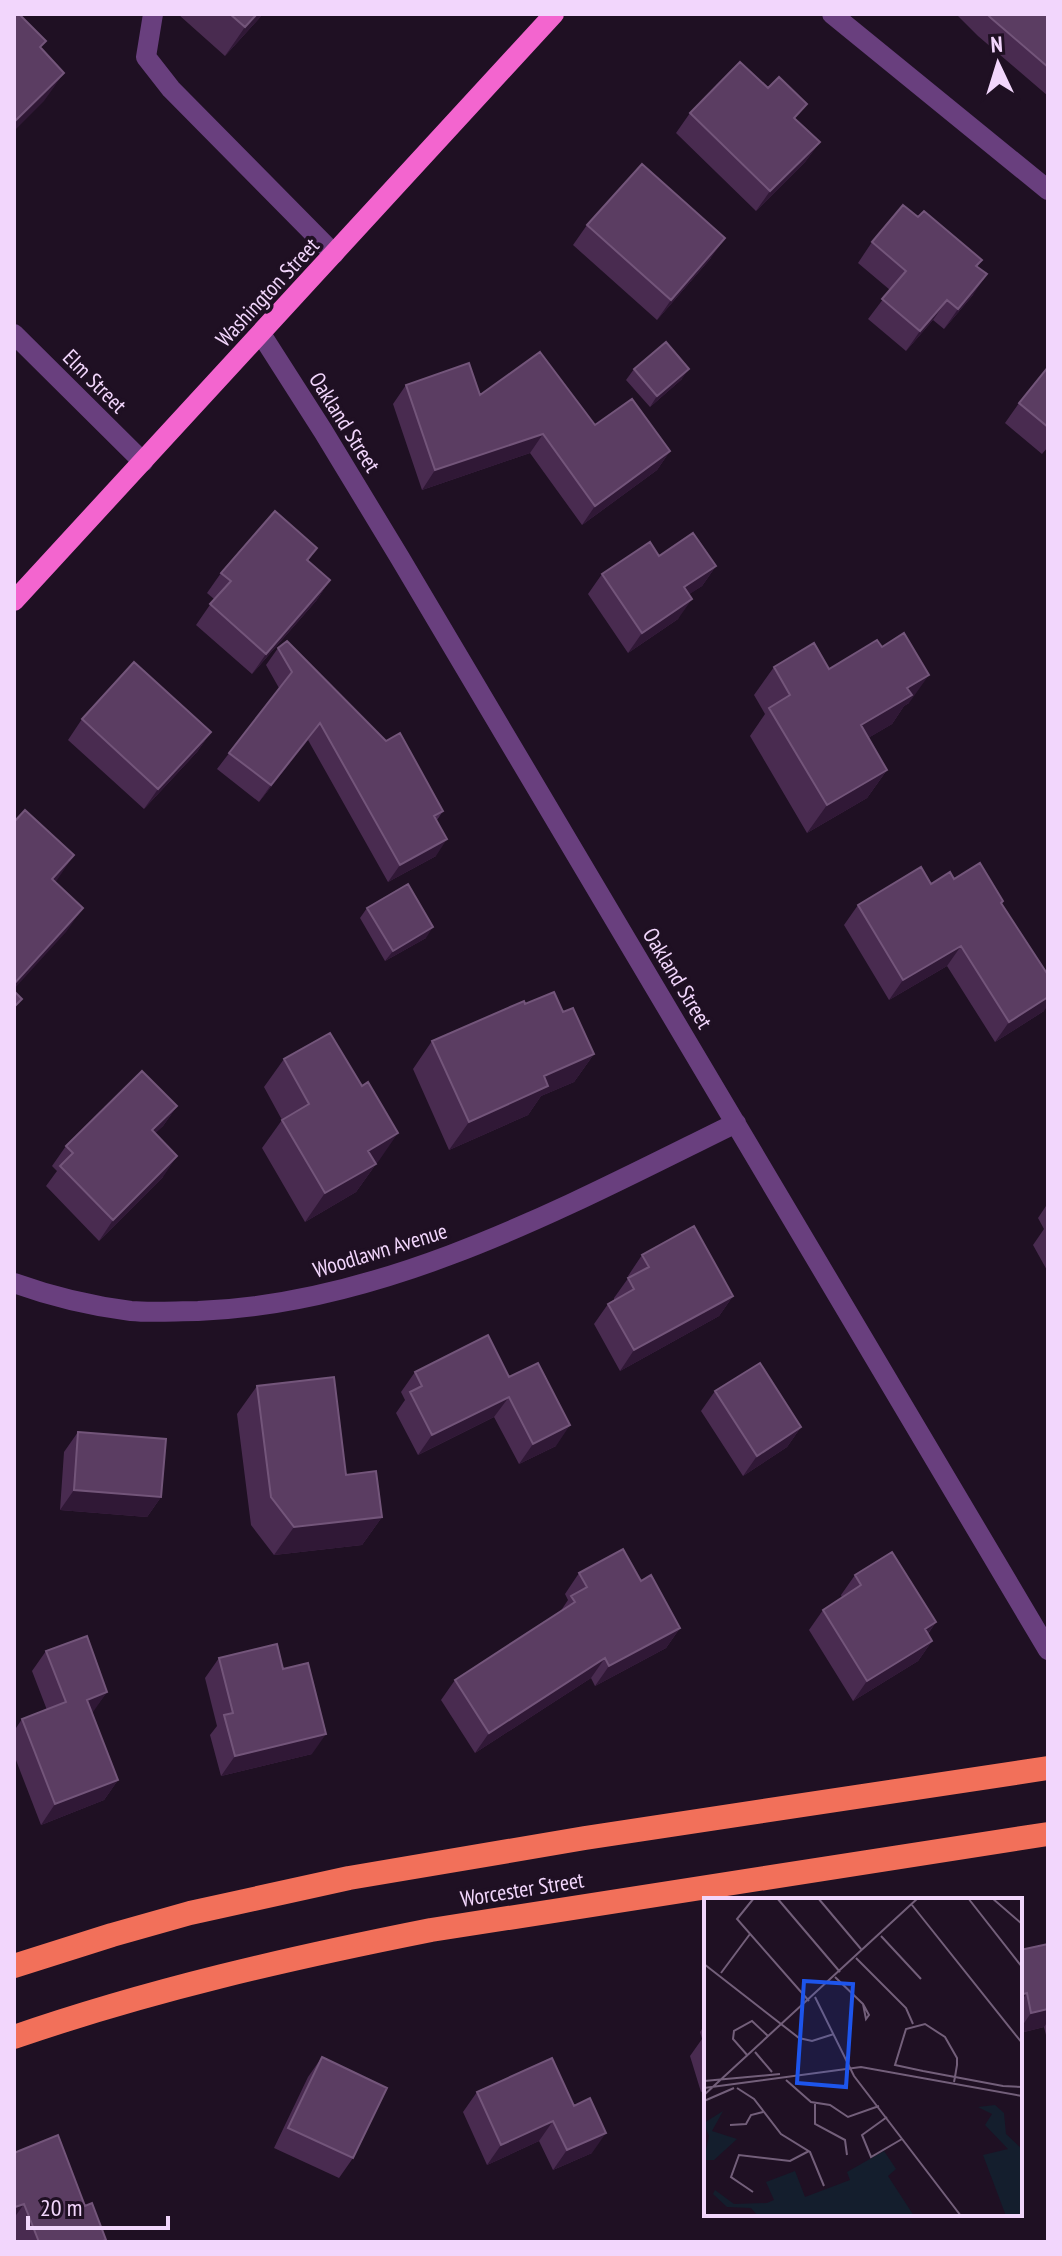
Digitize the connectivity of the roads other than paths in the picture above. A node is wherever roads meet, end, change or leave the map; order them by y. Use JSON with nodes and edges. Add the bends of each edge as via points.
{"nodes":[{"id":1,"x":153,"y":14,"type":"edge"},
{"id":2,"x":832,"y":14,"type":"edge"},
{"id":3,"x":549,"y":16,"type":"edge"},
{"id":4,"x":1048,"y":190,"type":"edge"},
{"id":5,"x":334,"y":254,"type":"junction"},
{"id":6,"x":14,"y":334,"type":"edge"},
{"id":7,"x":261,"y":334,"type":"junction"},
{"id":8,"x":143,"y":462,"type":"junction"},
{"id":9,"x":14,"y":601,"type":"edge"},
{"id":10,"x":736,"y":1123,"type":"junction"},
{"id":11,"x":14,"y":1283,"type":"edge"},
{"id":12,"x":1048,"y":1650,"type":"edge"},
{"id":13,"x":1048,"y":1768,"type":"edge"},
{"id":14,"x":1048,"y":1834,"type":"edge"},
{"id":15,"x":14,"y":1966,"type":"edge"},
{"id":16,"x":14,"y":2037,"type":"edge"}],
"edges":[{"from":1,"to":5,"type":"street","via":[[146,57],[171,89]]},
{"from":2,"to":4,"type":"street"},
{"from":3,"to":5,"type":"main road","name":"Washington Street"},
{"from":5,"to":7,"type":"main road","name":"Washington Street"},
{"from":6,"to":8,"type":"street","name":"Elm Street"},
{"from":7,"to":8,"type":"main road","name":"Washington Street"},
{"from":7,"to":10,"type":"street","name":"Oakland Street"},
{"from":8,"to":9,"type":"main road","name":"Washington Street"},
{"from":10,"to":11,"type":"street","name":"Woodlawn Avenue","via":[[537,1221],[409,1268],[315,1295],[262,1306],[134,1311],[54,1297]]},
{"from":10,"to":12,"type":"street","name":"Oakland Street"},
{"from":13,"to":15,"type":"highway","name":"Worcester Street","via":[[349,1878],[190,1913]]},
{"from":14,"to":16,"type":"highway","name":"Worcester Street","via":[[352,1945],[124,2001]]}]}
